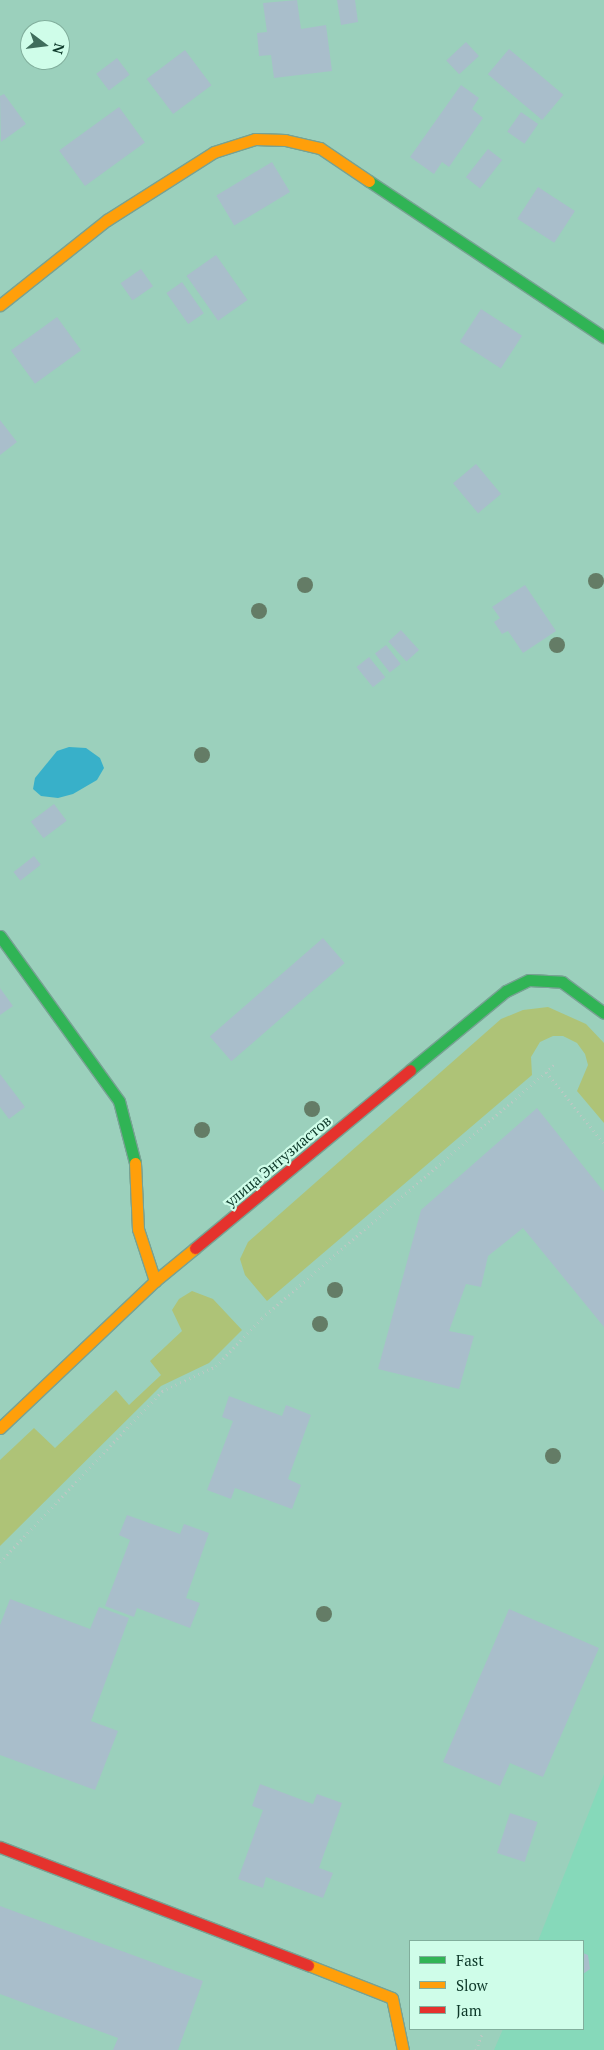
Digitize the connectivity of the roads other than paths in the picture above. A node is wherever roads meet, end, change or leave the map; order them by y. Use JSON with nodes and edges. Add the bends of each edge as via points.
{"nodes":[{"id":1,"x":0,"y":305,"type":"edge"},
{"id":2,"x":604,"y":337,"type":"edge"},
{"id":3,"x":0,"y":936,"type":"edge"},
{"id":4,"x":601,"y":1009,"type":"edge"},
{"id":5,"x":155,"y":1281,"type":"junction"},
{"id":6,"x":0,"y":1428,"type":"edge"},
{"id":7,"x":0,"y":1848,"type":"edge"},
{"id":8,"x":403,"y":2050,"type":"edge"}],
"edges":[{"from":1,"to":2,"type":"street","via":[[107,220],[214,152],[255,138],[286,140],[320,148]]},
{"from":3,"to":5,"type":"street","via":[[119,1101],[135,1161],[138,1229]]},
{"from":4,"to":5,"type":"street","name":"улица Энтузиастов","via":[[562,982],[529,980],[506,992]]},
{"from":5,"to":6,"type":"street","name":"улица Энтузиастов"},
{"from":7,"to":8,"type":"street","via":[[392,1998]]}]}
